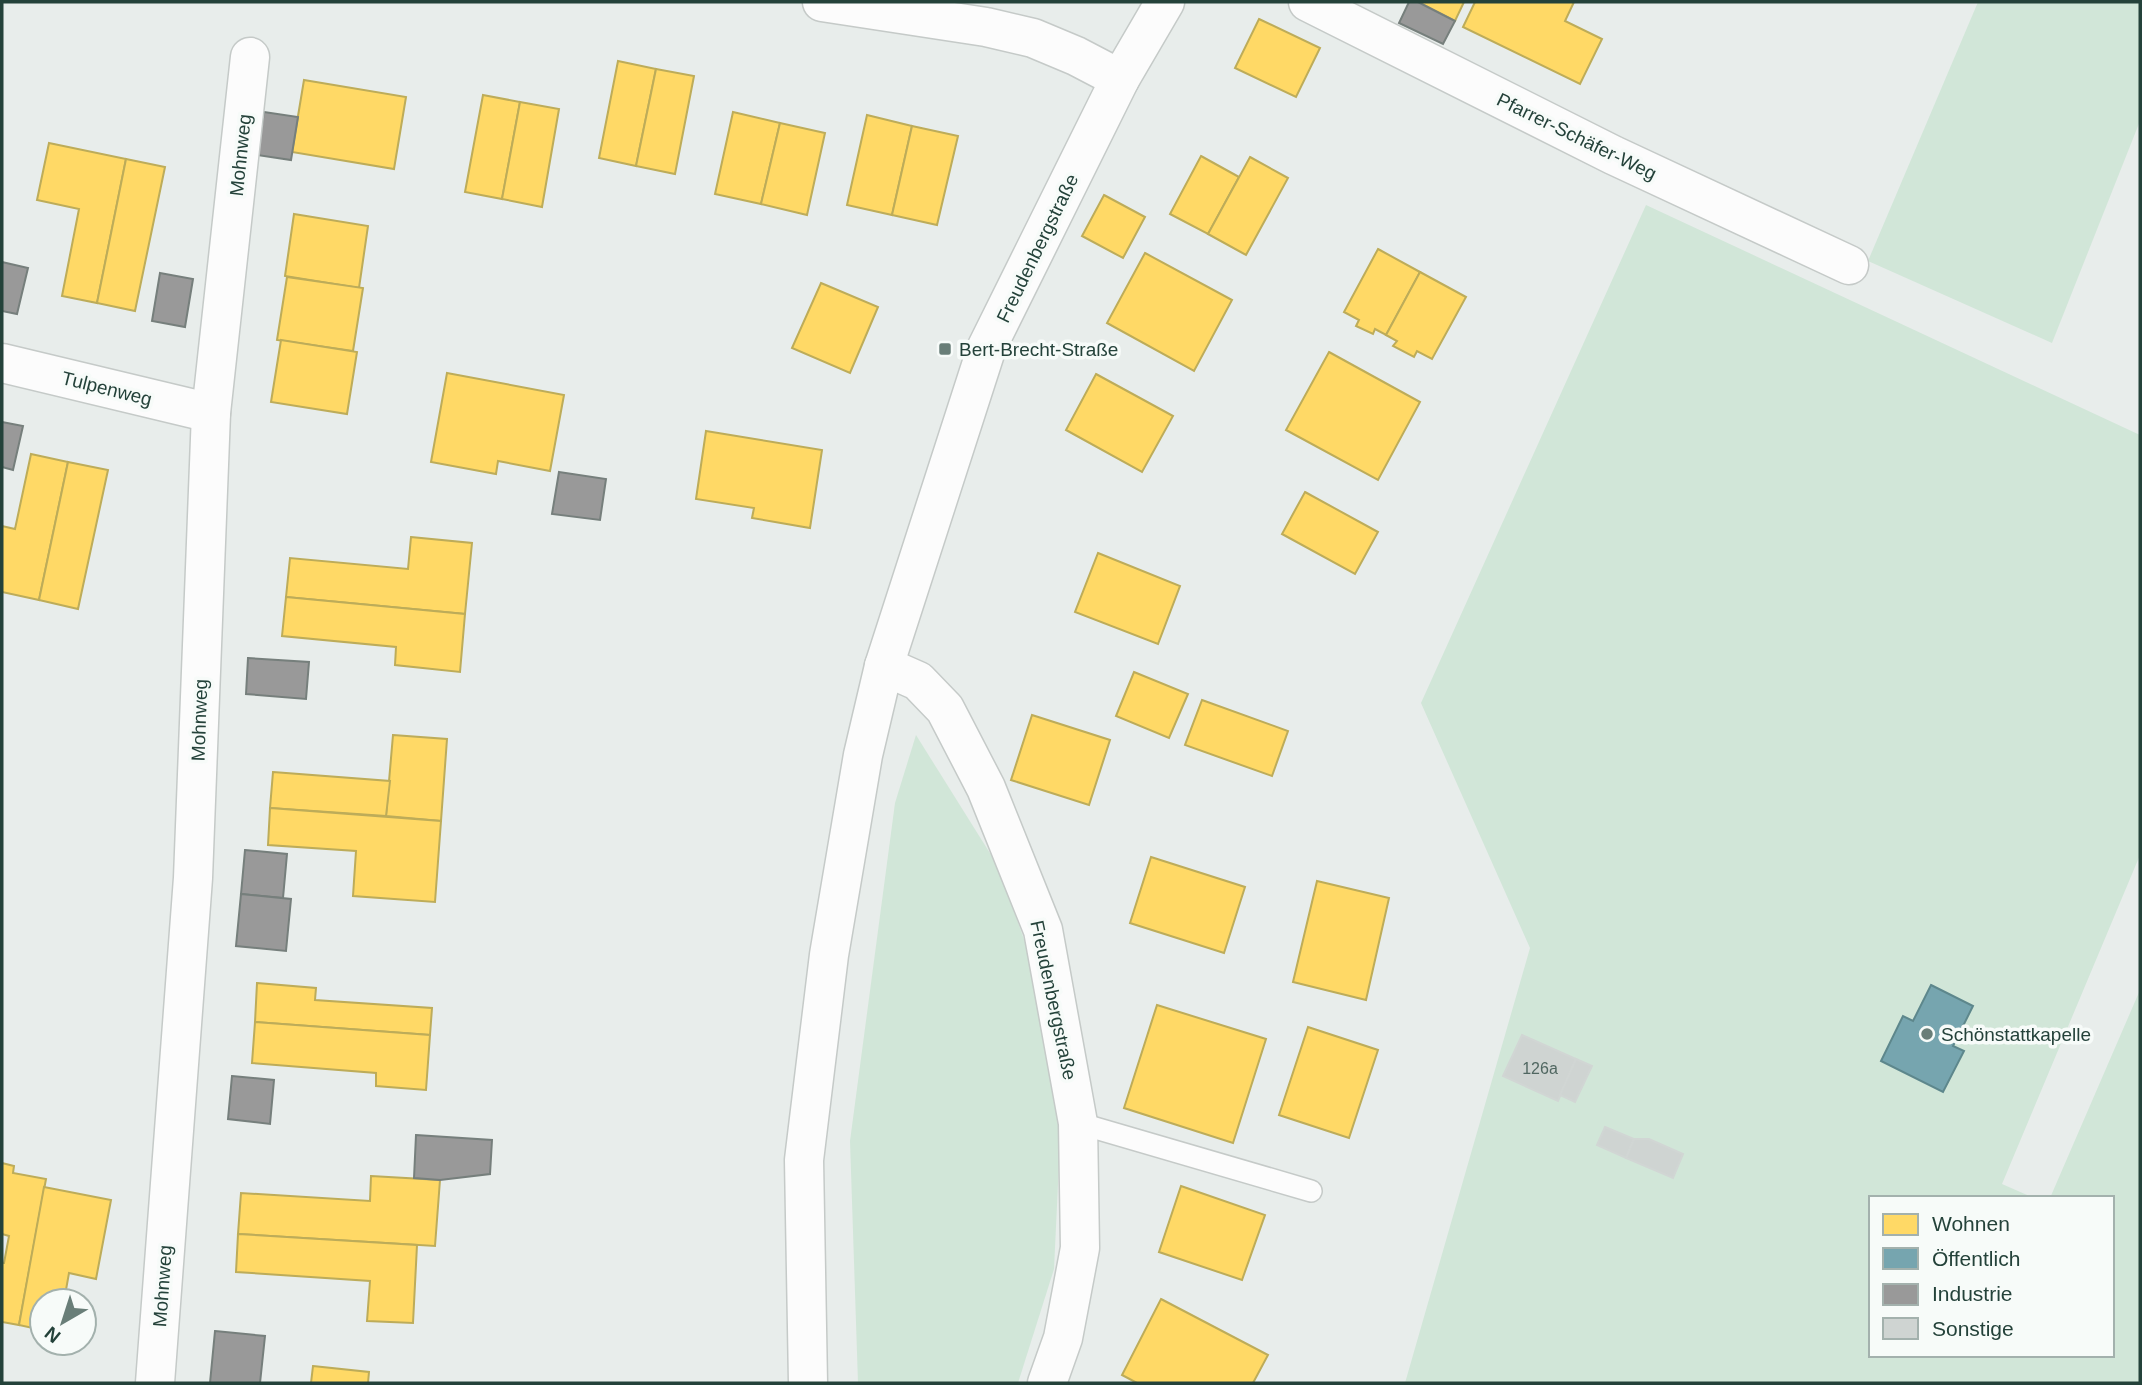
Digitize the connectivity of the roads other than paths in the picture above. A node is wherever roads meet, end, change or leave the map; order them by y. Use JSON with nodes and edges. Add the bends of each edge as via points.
{"nodes":[{"id":1,"x":822,"y":2,"type":"edge"},
{"id":2,"x":1165,"y":2,"type":"edge"},
{"id":3,"x":1308,"y":2,"type":"edge"},
{"id":4,"x":250,"y":57,"type":"dead end"},
{"id":5,"x":1120,"y":79,"type":"junction"},
{"id":6,"x":1849,"y":265,"type":"dead end"},
{"id":7,"x":2,"y":362,"type":"edge"},
{"id":8,"x":211,"y":413,"type":"junction"},
{"id":9,"x":884,"y":666,"type":"junction"},
{"id":10,"x":1078,"y":1122,"type":"junction"},
{"id":11,"x":1311,"y":1191,"type":"dead end"},
{"id":12,"x":155,"y":1383,"type":"edge"},
{"id":13,"x":808,"y":1383,"type":"edge"},
{"id":14,"x":1047,"y":1383,"type":"edge"}],
"edges":[{"from":1,"to":5,"type":"street","via":[[1033,38]]},
{"from":2,"to":5,"type":"street","name":"Freudenbergstraße"},
{"from":3,"to":6,"type":"street","name":"Pfarrer-Schäfer-Weg","via":[[1613,155]]},
{"from":4,"to":8,"type":"street","name":"Mohnweg"},
{"from":5,"to":9,"type":"street","name":"Freudenbergstraße","via":[[987,347]]},
{"from":7,"to":8,"type":"street","name":"Tulpenweg"},
{"from":8,"to":12,"type":"street","name":"Mohnweg","via":[[193,878]]},
{"from":9,"to":10,"type":"street","name":"Freudenbergstraße","via":[[918,681],[945,709],[986,788],[1043,930]]},
{"from":9,"to":13,"type":"street","name":"Freudenbergstraße","via":[[863,755],[829,955],[804,1160]]},
{"from":10,"to":11,"type":"lane"},
{"from":10,"to":14,"type":"street","name":"Freudenbergstraße","via":[[1080,1248],[1063,1338]]}]}
